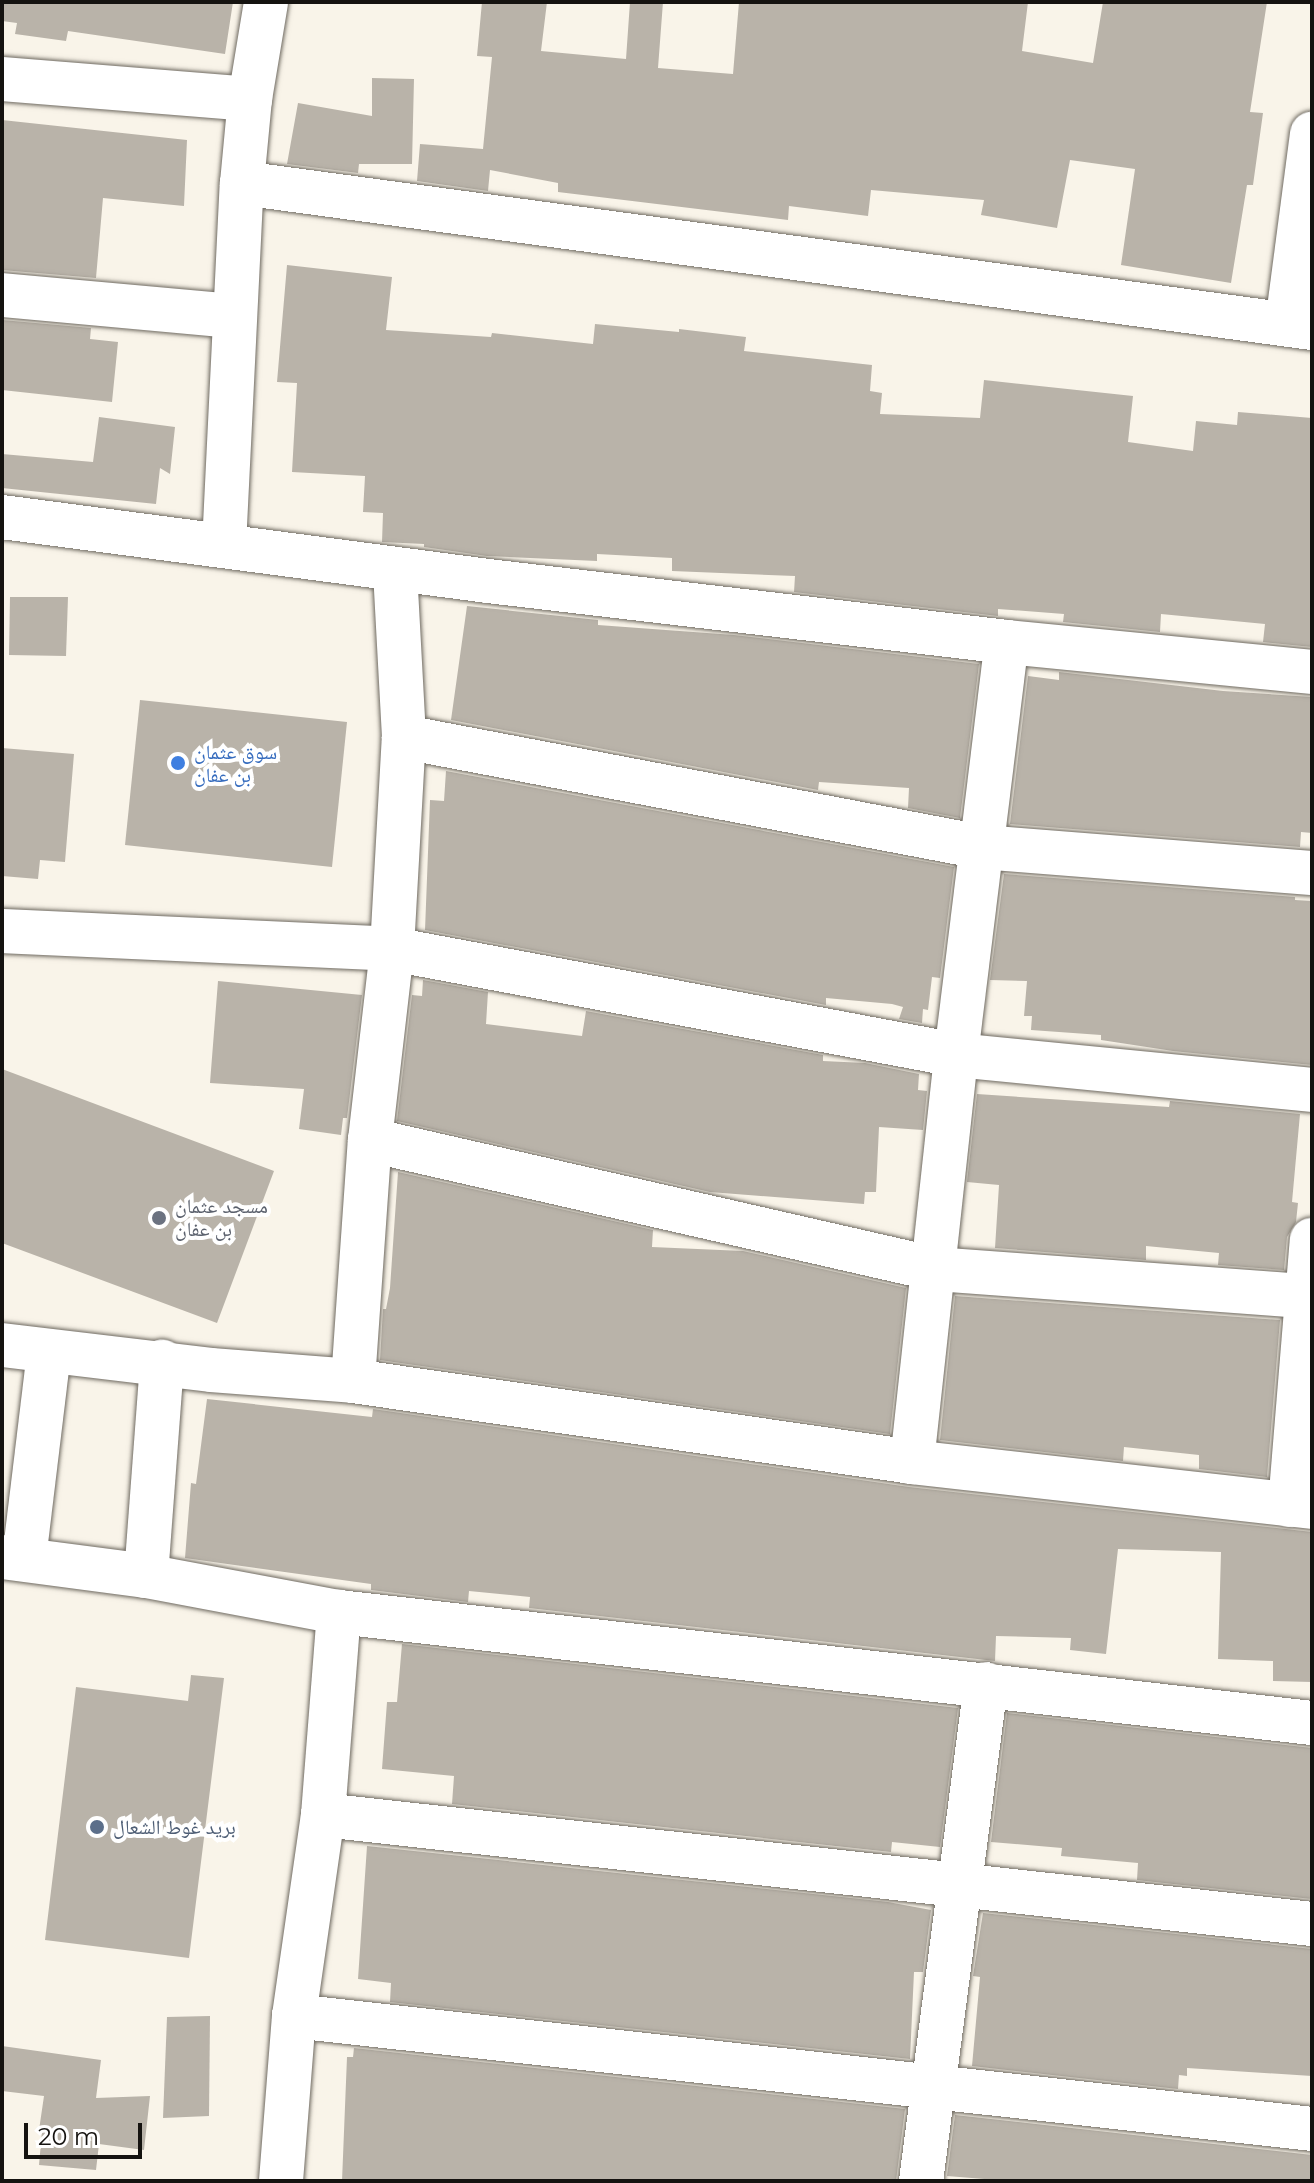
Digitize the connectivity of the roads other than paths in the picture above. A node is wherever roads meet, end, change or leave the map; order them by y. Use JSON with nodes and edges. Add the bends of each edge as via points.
{"nodes":[{"id":1,"x":266,"y":2,"type":"edge"},
{"id":2,"x":2,"y":79,"type":"edge"},
{"id":3,"x":250,"y":99,"type":"junction"},
{"id":4,"x":1312,"y":134,"type":"edge"},
{"id":5,"x":242,"y":183,"type":"junction"},
{"id":6,"x":2,"y":295,"type":"edge"},
{"id":7,"x":233,"y":316,"type":"junction"},
{"id":8,"x":1299,"y":326,"type":"edge"},
{"id":9,"x":2,"y":517,"type":"edge"},
{"id":10,"x":224,"y":546,"type":"junction"},
{"id":11,"x":395,"y":569,"type":"junction"},
{"id":12,"x":1007,"y":642,"type":"junction"},
{"id":13,"x":1312,"y":672,"type":"edge"},
{"id":14,"x":404,"y":737,"type":"junction"},
{"id":15,"x":981,"y":847,"type":"junction"},
{"id":16,"x":1312,"y":873,"type":"edge"},
{"id":17,"x":2,"y":931,"type":"edge"},
{"id":18,"x":392,"y":949,"type":"junction"},
{"id":19,"x":956,"y":1055,"type":"junction"},
{"id":20,"x":1312,"y":1090,"type":"edge"},
{"id":21,"x":370,"y":1140,"type":"junction"},
{"id":22,"x":1312,"y":1240,"type":"edge"},
{"id":23,"x":935,"y":1269,"type":"junction"},
{"id":24,"x":1309,"y":1297,"type":"edge"},
{"id":25,"x":2,"y":1345,"type":"edge"},
{"id":26,"x":49,"y":1351,"type":"junction"},
{"id":27,"x":162,"y":1362,"type":"junction"},
{"id":28,"x":353,"y":1381,"type":"junction"},
{"id":29,"x":912,"y":1462,"type":"junction"},
{"id":30,"x":1301,"y":1506,"type":"edge"},
{"id":31,"x":13,"y":1558,"type":"edge"},
{"id":32,"x":146,"y":1576,"type":"junction"},
{"id":33,"x":339,"y":1612,"type":"junction"},
{"id":34,"x":986,"y":1684,"type":"junction"},
{"id":35,"x":1312,"y":1723,"type":"edge"},
{"id":36,"x":323,"y":1815,"type":"junction"},
{"id":37,"x":961,"y":1883,"type":"junction"},
{"id":38,"x":1312,"y":1924,"type":"edge"},
{"id":39,"x":294,"y":2016,"type":"junction"},
{"id":40,"x":934,"y":2090,"type":"junction"},
{"id":41,"x":1312,"y":2129,"type":"edge"},
{"id":42,"x":281,"y":2181,"type":"edge"},
{"id":43,"x":921,"y":2181,"type":"edge"}],
"edges":[{"from":1,"to":3,"type":"street"},
{"from":2,"to":3,"type":"street"},
{"from":3,"to":5,"type":"street"},
{"from":4,"to":8,"type":"street"},
{"from":5,"to":7,"type":"street"},
{"from":5,"to":8,"type":"street"},
{"from":6,"to":7,"type":"street"},
{"from":7,"to":10,"type":"street"},
{"from":9,"to":10,"type":"street"},
{"from":10,"to":11,"type":"street"},
{"from":11,"to":12,"type":"street"},
{"from":11,"to":14,"type":"street"},
{"from":12,"to":13,"type":"street"},
{"from":12,"to":15,"type":"street"},
{"from":14,"to":15,"type":"street"},
{"from":14,"to":18,"type":"street"},
{"from":15,"to":16,"type":"street"},
{"from":15,"to":19,"type":"street"},
{"from":17,"to":18,"type":"street"},
{"from":18,"to":19,"type":"street"},
{"from":18,"to":21,"type":"street"},
{"from":19,"to":20,"type":"street"},
{"from":19,"to":23,"type":"street"},
{"from":21,"to":23,"type":"street"},
{"from":21,"to":28,"type":"street"},
{"from":22,"to":24,"type":"street"},
{"from":23,"to":24,"type":"street"},
{"from":23,"to":29,"type":"street"},
{"from":24,"to":30,"type":"street"},
{"from":25,"to":26,"type":"street"},
{"from":26,"to":27,"type":"street"},
{"from":26,"to":31,"type":"street"},
{"from":27,"to":28,"type":"street"},
{"from":27,"to":32,"type":"street"},
{"from":28,"to":29,"type":"street"},
{"from":29,"to":30,"type":"street"},
{"from":31,"to":32,"type":"street"},
{"from":32,"to":33,"type":"street"},
{"from":33,"to":34,"type":"street"},
{"from":33,"to":36,"type":"street"},
{"from":34,"to":35,"type":"street"},
{"from":34,"to":37,"type":"street"},
{"from":36,"to":37,"type":"street"},
{"from":36,"to":39,"type":"street"},
{"from":37,"to":38,"type":"street"},
{"from":37,"to":40,"type":"street"},
{"from":39,"to":40,"type":"street"},
{"from":39,"to":42,"type":"street"},
{"from":40,"to":41,"type":"street"},
{"from":40,"to":43,"type":"street"}]}
